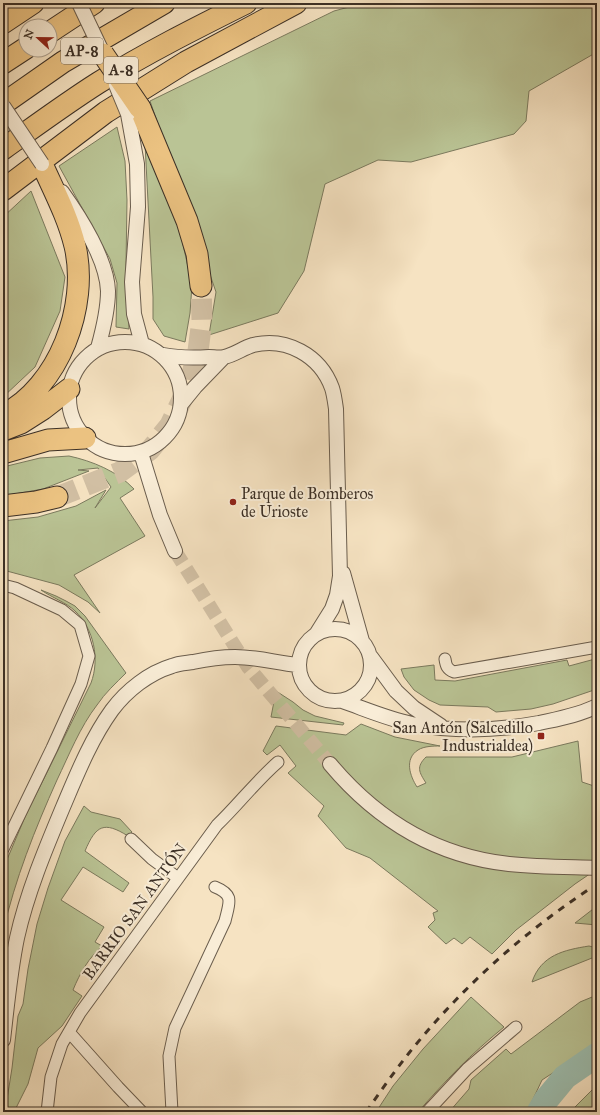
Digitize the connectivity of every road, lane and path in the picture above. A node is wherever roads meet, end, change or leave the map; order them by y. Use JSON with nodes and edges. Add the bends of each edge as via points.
{"nodes":[{"id":1,"x":33,"y":3,"type":"edge"},
{"id":2,"x":79,"y":3,"type":"edge"},
{"id":3,"x":94,"y":3,"type":"edge"},
{"id":4,"x":164,"y":3,"type":"edge"},
{"id":5,"x":246,"y":3,"type":"edge"},
{"id":6,"x":296,"y":3,"type":"edge"},
{"id":7,"x":3,"y":24,"type":"edge"},
{"id":8,"x":58,"y":27,"type":"edge"},
{"id":9,"x":18,"y":53,"type":"edge"},
{"id":10,"x":104,"y":54,"type":"joint"},
{"id":11,"x":3,"y":63,"type":"edge"},
{"id":12,"x":3,"y":105,"type":"edge"},
{"id":13,"x":134,"y":111,"type":"junction"},
{"id":14,"x":3,"y":150,"type":"edge"},
{"id":15,"x":46,"y":171,"type":"junction"},
{"id":16,"x":3,"y":190,"type":"edge"},
{"id":17,"x":201,"y":286,"type":"tunnel mouth"},
{"id":18,"x":142,"y":344,"type":"junction"},
{"id":19,"x":98,"y":348,"type":"junction"},
{"id":20,"x":163,"y":355,"type":"junction"},
{"id":21,"x":224,"y":357,"type":"junction"},
{"id":22,"x":69,"y":389,"type":"junction"},
{"id":23,"x":182,"y":403,"type":"junction"},
{"id":24,"x":3,"y":415,"type":"edge"},
{"id":25,"x":3,"y":430,"type":"edge"},
{"id":26,"x":85,"y":438,"type":"junction"},
{"id":27,"x":8,"y":451,"type":"edge"},
{"id":28,"x":141,"y":453,"type":"junction"},
{"id":29,"x":57,"y":496,"type":"tunnel mouth"},
{"id":30,"x":3,"y":506,"type":"edge"},
{"id":31,"x":175,"y":551,"type":"tunnel mouth"},
{"id":32,"x":340,"y":557,"type":"junction"},
{"id":33,"x":3,"y":585,"type":"edge"},
{"id":34,"x":317,"y":633,"type":"junction"},
{"id":35,"x":362,"y":641,"type":"junction"},
{"id":36,"x":597,"y":647,"type":"edge"},
{"id":37,"x":371,"y":657,"type":"junction"},
{"id":38,"x":445,"y":659,"type":"dead end"},
{"id":39,"x":298,"y":665,"type":"junction"},
{"id":40,"x":342,"y":701,"type":"junction"},
{"id":41,"x":597,"y":706,"type":"edge"},
{"id":42,"x":444,"y":728,"type":"junction"},
{"id":43,"x":278,"y":762,"type":"dead end"},
{"id":44,"x":330,"y":764,"type":"tunnel mouth"},
{"id":45,"x":131,"y":839,"type":"dead end"},
{"id":46,"x":3,"y":849,"type":"edge"},
{"id":47,"x":597,"y":868,"type":"edge"},
{"id":48,"x":178,"y":878,"type":"junction"},
{"id":49,"x":215,"y":887,"type":"dead end"},
{"id":50,"x":516,"y":1027,"type":"dead end"},
{"id":51,"x":69,"y":1032,"type":"junction"},
{"id":52,"x":3,"y":1040,"type":"edge"},
{"id":53,"x":47,"y":1112,"type":"edge"},
{"id":54,"x":142,"y":1112,"type":"edge"},
{"id":55,"x":172,"y":1112,"type":"edge"},
{"id":56,"x":427,"y":1112,"type":"edge"}],
"edges":[{"from":1,"to":7,"type":"highway"},
{"from":2,"to":10,"type":"street","bridge":true},
{"from":3,"to":8,"type":"highway"},
{"from":4,"to":12,"type":"highway","number":"AP-8","via":[[63,62]]},
{"from":5,"to":14,"type":"highway","number":"A-8","via":[[172,40],[99,82]]},
{"from":6,"to":16,"type":"highway","via":[[186,62],[106,112]]},
{"from":9,"to":11,"type":"highway"},
{"from":10,"to":13,"type":"highway","bridge":true},
{"from":12,"to":15,"type":"street","bridge":true},
{"from":13,"to":17,"type":"highway","via":[[187,221],[197,254]]},
{"from":13,"to":18,"type":"street","via":[[138,207],[132,282],[134,314]]},
{"from":15,"to":19,"type":"street","via":[[81,218],[106,278],[108,291]]},
{"from":15,"to":24,"type":"highway","via":[[69,224],[76,248],[76,302],[62,351],[50,371],[33,393]]},
{"from":18,"to":19,"type":"street","via":[[113,342]]},
{"from":18,"to":20,"type":"street"},
{"from":19,"to":22,"type":"street","via":[[84,358],[73,374]]},
{"from":20,"to":21,"type":"street","via":[[183,358]]},
{"from":20,"to":23,"type":"street","via":[[178,378],[182,389]]},
{"from":21,"to":23,"type":"street"},
{"from":21,"to":32,"type":"street","via":[[253,345],[286,345],[313,360],[325,374],[332,388],[336,409]]},
{"from":22,"to":25,"type":"highway","via":[[21,424]]},
{"from":22,"to":26,"type":"street","via":[[71,415]]},
{"from":23,"to":28,"type":"street","via":[[177,420],[168,435],[156,446]]},
{"from":26,"to":27,"type":"highway","via":[[48,440]]},
{"from":26,"to":28,"type":"street","via":[[109,452],[123,455]]},
{"from":28,"to":31,"type":"street","via":[[160,515]]},
{"from":29,"to":30,"type":"highway","via":[[36,502]]},
{"from":32,"to":34,"type":"street","via":[[337,595],[332,609]]},
{"from":32,"to":35,"type":"street"},
{"from":33,"to":46,"type":"street","via":[[62,610],[80,625],[89,656],[81,684]]},
{"from":34,"to":35,"type":"street","via":[[336,628],[355,634]]},
{"from":34,"to":39,"type":"street","via":[[303,646]]},
{"from":35,"to":37,"type":"street"},
{"from":36,"to":38,"type":"street","via":[[454,672],[446,666]]},
{"from":37,"to":40,"type":"street","via":[[368,680],[353,697]]},
{"from":37,"to":42,"type":"street","via":[[396,691],[414,708]]},
{"from":39,"to":40,"type":"street","via":[[302,681],[312,694],[321,699]]},
{"from":39,"to":52,"type":"street","via":[[236,657],[212,658],[173,665],[139,683],[112,710],[74,781],[43,855],[24,910],[10,978]]},
{"from":40,"to":42,"type":"street","via":[[411,724]]},
{"from":41,"to":42,"type":"street","via":[[555,720],[505,728]]},
{"from":43,"to":48,"type":"street","name":"BARRIO SAN ANTÓN","via":[[217,825]]},
{"from":44,"to":47,"type":"street","via":[[345,782],[377,811],[417,837],[440,847],[465,856],[507,864]]},
{"from":45,"to":48,"type":"street"},
{"from":48,"to":51,"type":"street","name":"BARRIO SAN ANTÓN","via":[[80,1012]]},
{"from":49,"to":55,"type":"street","via":[[225,891],[229,897],[229,904],[225,921],[175,1028],[169,1056]]},
{"from":50,"to":56,"type":"street","via":[[467,1069]]},
{"from":51,"to":53,"type":"street","name":"BARRIO SAN ANTÓN","via":[[62,1044],[51,1077]]},
{"from":51,"to":54,"type":"street"}]}
